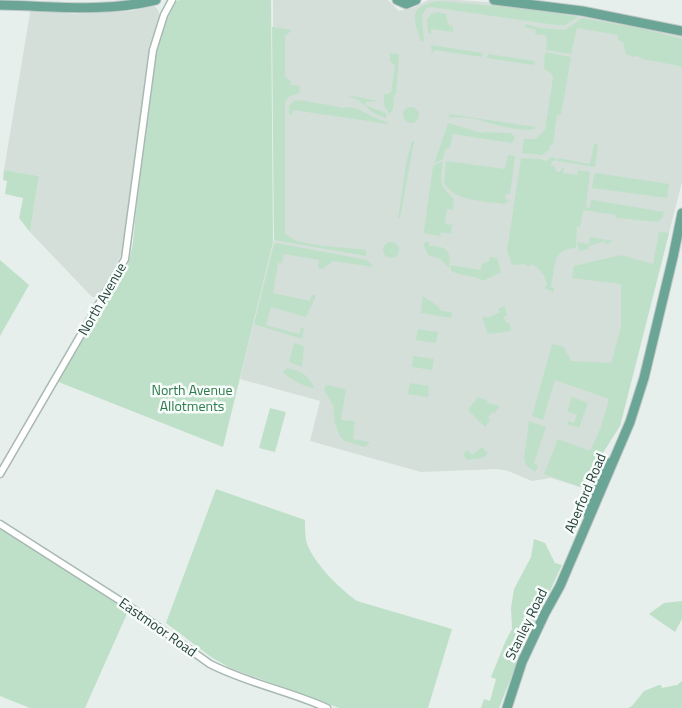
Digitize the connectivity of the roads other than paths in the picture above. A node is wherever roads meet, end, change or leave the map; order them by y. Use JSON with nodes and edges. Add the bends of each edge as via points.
{"nodes":[{"id":1,"x":156,"y":0,"type":"edge"},
{"id":2,"x":172,"y":0,"type":"edge"},
{"id":3,"x":397,"y":0,"type":"edge"},
{"id":4,"x":416,"y":0,"type":"edge"},
{"id":5,"x":494,"y":0,"type":"edge"},
{"id":6,"x":0,"y":5,"type":"edge"},
{"id":7,"x":164,"y":15,"type":"junction"},
{"id":8,"x":680,"y":29,"type":"edge"},
{"id":9,"x":682,"y":213,"type":"edge"},
{"id":10,"x":0,"y":474,"type":"edge"},
{"id":11,"x":0,"y":524,"type":"edge"},
{"id":12,"x":574,"y":553,"type":"joint"},
{"id":13,"x":327,"y":708,"type":"edge"},
{"id":14,"x":506,"y":708,"type":"edge"}],
"edges":[{"from":1,"to":6,"type":"main road","via":[[109,8]]},
{"from":1,"to":7,"type":"street"},
{"from":2,"to":7,"type":"street","name":"North Avenue"},
{"from":3,"to":4,"type":"main road","via":[[406,4]]},
{"from":5,"to":8,"type":"main road","via":[[582,11]]},
{"from":7,"to":10,"type":"street","name":"North Avenue","via":[[153,50],[125,259]]},
{"from":9,"to":12,"type":"main road","name":"Aberford Road","via":[[644,378],[625,431],[589,499]]},
{"from":11,"to":13,"type":"street","name":"Eastmoor Road","via":[[130,607],[210,664]]},
{"from":12,"to":14,"type":"main road","name":"Stanley Road","via":[[522,662]]}]}
